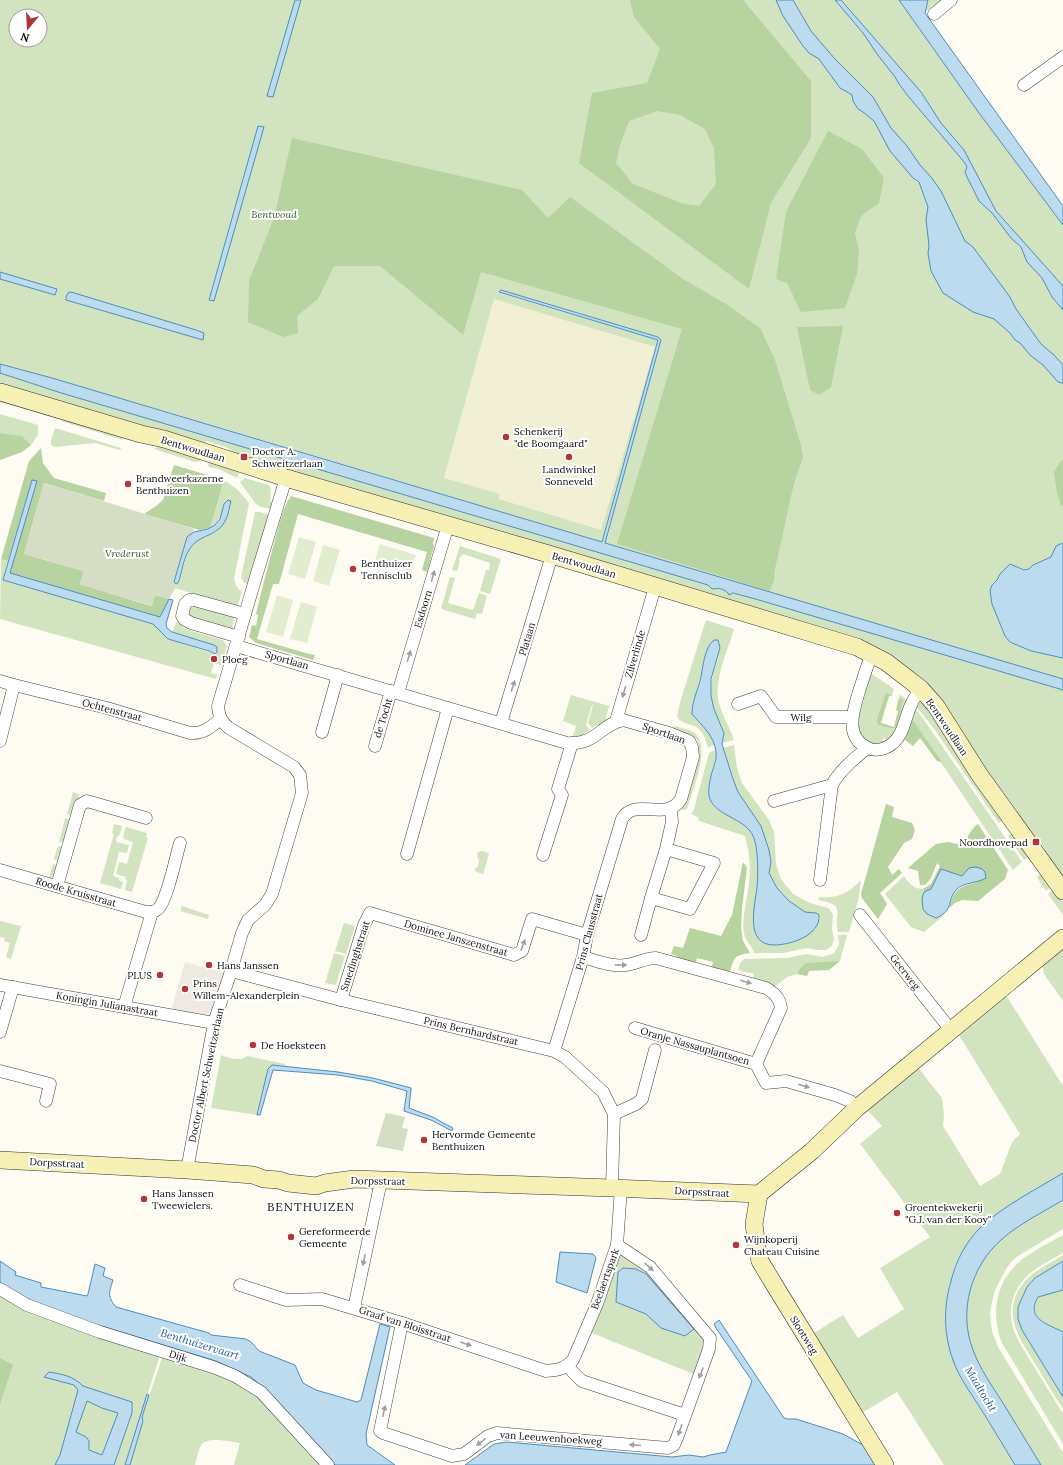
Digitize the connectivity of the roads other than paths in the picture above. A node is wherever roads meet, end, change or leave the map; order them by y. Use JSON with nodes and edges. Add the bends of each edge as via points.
{"nodes":[{"id":1,"x":951,"y":0,"type":"edge"},
{"id":2,"x":934,"y":14,"type":"dead end"},
{"id":3,"x":1063,"y":57,"type":"edge"},
{"id":4,"x":1024,"y":85,"type":"dead end"},
{"id":5,"x":0,"y":392,"type":"edge"},
{"id":6,"x":286,"y":478,"type":"junction"},
{"id":7,"x":448,"y":525,"type":"junction"},
{"id":8,"x":552,"y":556,"type":"junction"},
{"id":9,"x":655,"y":587,"type":"junction"},
{"id":10,"x":245,"y":614,"type":"junction"},
{"id":11,"x":237,"y":641,"type":"junction"},
{"id":12,"x":872,"y":654,"type":"junction"},
{"id":13,"x":338,"y":675,"type":"junction"},
{"id":14,"x":0,"y":680,"type":"edge"},
{"id":15,"x":14,"y":685,"type":"junction"},
{"id":16,"x":921,"y":689,"type":"junction"},
{"id":17,"x":395,"y":692,"type":"junction"},
{"id":18,"x":738,"y":704,"type":"dead end"},
{"id":19,"x":448,"y":708,"type":"junction"},
{"id":20,"x":852,"y":717,"type":"junction"},
{"id":21,"x":220,"y":719,"type":"junction"},
{"id":22,"x":616,"y":721,"type":"junction"},
{"id":23,"x":501,"y":723,"type":"junction"},
{"id":24,"x":322,"y":732,"type":"dead end"},
{"id":25,"x":0,"y":741,"type":"edge"},
{"id":26,"x":572,"y":743,"type":"junction"},
{"id":27,"x":375,"y":746,"type":"dead end"},
{"id":28,"x":867,"y":748,"type":"junction"},
{"id":29,"x":832,"y":785,"type":"junction"},
{"id":30,"x":774,"y":801,"type":"dead end"},
{"id":31,"x":670,"y":809,"type":"junction"},
{"id":32,"x":146,"y":818,"type":"dead end"},
{"id":33,"x":180,"y":843,"type":"dead end"},
{"id":34,"x":666,"y":848,"type":"junction"},
{"id":35,"x":407,"y":854,"type":"dead end"},
{"id":36,"x":543,"y":855,"type":"dead end"},
{"id":37,"x":0,"y":870,"type":"edge"},
{"id":38,"x":820,"y":880,"type":"dead end"},
{"id":39,"x":57,"y":886,"type":"junction"},
{"id":40,"x":1063,"y":891,"type":"edge"},
{"id":41,"x":651,"y":898,"type":"junction"},
{"id":42,"x":152,"y":912,"type":"junction"},
{"id":43,"x":370,"y":913,"type":"joint"},
{"id":44,"x":860,"y":915,"type":"dead end"},
{"id":45,"x":587,"y":935,"type":"junction"},
{"id":46,"x":641,"y":935,"type":"dead end"},
{"id":47,"x":1063,"y":938,"type":"edge"},
{"id":48,"x":583,"y":957,"type":"junction"},
{"id":49,"x":231,"y":971,"type":"junction"},
{"id":50,"x":0,"y":985,"type":"edge"},
{"id":51,"x":13,"y":987,"type":"junction"},
{"id":52,"x":341,"y":1000,"type":"junction"},
{"id":53,"x":124,"y":1007,"type":"junction"},
{"id":54,"x":214,"y":1023,"type":"junction"},
{"id":55,"x":635,"y":1028,"type":"dead end"},
{"id":56,"x":950,"y":1029,"type":"junction"},
{"id":57,"x":0,"y":1032,"type":"edge"},
{"id":58,"x":655,"y":1050,"type":"dead end"},
{"id":59,"x":554,"y":1051,"type":"junction"},
{"id":60,"x":756,"y":1064,"type":"junction"},
{"id":61,"x":0,"y":1071,"type":"edge"},
{"id":62,"x":46,"y":1101,"type":"dead end"},
{"id":63,"x":857,"y":1108,"type":"junction"},
{"id":64,"x":614,"y":1114,"type":"junction"},
{"id":65,"x":0,"y":1160,"type":"edge"},
{"id":66,"x":187,"y":1170,"type":"junction"},
{"id":67,"x":381,"y":1181,"type":"junction"},
{"id":68,"x":616,"y":1188,"type":"junction"},
{"id":69,"x":759,"y":1194,"type":"junction"},
{"id":70,"x":617,"y":1245,"type":"junction"},
{"id":71,"x":240,"y":1285,"type":"dead end"},
{"id":72,"x":0,"y":1289,"type":"edge"},
{"id":73,"x":354,"y":1308,"type":"junction"},
{"id":74,"x":402,"y":1323,"type":"junction"},
{"id":75,"x":567,"y":1366,"type":"junction"},
{"id":76,"x":685,"y":1415,"type":"junction"},
{"id":77,"x":674,"y":1445,"type":"joint"},
{"id":78,"x":328,"y":1465,"type":"edge"},
{"id":79,"x":885,"y":1465,"type":"edge"}],
"edges":[{"from":1,"to":2,"type":"street"},
{"from":3,"to":4,"type":"street"},
{"from":5,"to":6,"type":"street","name":"Bentwoudlaan","via":[[164,439]]},
{"from":6,"to":7,"type":"street","name":"Bentwoudlaan"},
{"from":6,"to":10,"type":"street"},
{"from":7,"to":8,"type":"street","name":"Bentwoudlaan"},
{"from":17,"to":7,"type":"street","name":"Esdoorn","one_way":true},
{"from":8,"to":9,"type":"street","name":"Bentwoudlaan"},
{"from":23,"to":8,"type":"street","name":"Plataan","one_way":true},
{"from":9,"to":12,"type":"street","name":"Bentwoudlaan"},
{"from":9,"to":22,"type":"street","name":"Zilverlinde","one_way":true},
{"from":10,"to":11,"type":"street"},
{"from":10,"to":11,"type":"street","via":[[194,600],[189,600],[185,604],[182,616],[184,619]]},
{"from":11,"to":13,"type":"street","name":"Sportlaan"},
{"from":11,"to":21,"type":"street","via":[[218,706]]},
{"from":12,"to":16,"type":"street","name":"Bentwoudlaan"},
{"from":12,"to":20,"type":"street"},
{"from":13,"to":17,"type":"street","name":"Sportlaan"},
{"from":13,"to":24,"type":"street"},
{"from":14,"to":15,"type":"street","name":"Ochtenstraat"},
{"from":15,"to":21,"type":"street","name":"Ochtenstraat","via":[[107,708],[190,733],[209,729]]},
{"from":15,"to":25,"type":"street"},
{"from":16,"to":28,"type":"street","via":[[911,702],[897,739],[881,750]]},
{"from":16,"to":40,"type":"street","name":"Bentwoudlaan","via":[[936,706],[979,774]]},
{"from":17,"to":19,"type":"street","name":"Sportlaan"},
{"from":17,"to":27,"type":"street","name":"de Tocht"},
{"from":18,"to":20,"type":"street","name":"Wilg","via":[[761,696],[776,717]]},
{"from":19,"to":23,"type":"street","name":"Sportlaan"},
{"from":19,"to":35,"type":"street"},
{"from":20,"to":28,"type":"street","via":[[856,737]]},
{"from":21,"to":49,"type":"street","name":"Doctor Albert Schweitzerlaan","via":[[229,728],[294,767],[300,774],[302,784],[302,794],[272,894],[265,905],[248,920]]},
{"from":22,"to":26,"type":"street","via":[[588,740]]},
{"from":22,"to":31,"type":"street","name":"Sportlaan","via":[[623,720],[689,741],[693,757],[681,799]]},
{"from":23,"to":26,"type":"street","name":"Sportlaan"},
{"from":26,"to":36,"type":"street","via":[[558,789],[562,796]]},
{"from":28,"to":29,"type":"street"},
{"from":29,"to":30,"type":"street"},
{"from":29,"to":38,"type":"street"},
{"from":31,"to":34,"type":"street","via":[[672,822]]},
{"from":31,"to":45,"type":"street","name":"Prins Clausstraat","via":[[634,809],[625,813]]},
{"from":32,"to":39,"type":"street","via":[[87,801],[80,805]]},
{"from":33,"to":42,"type":"street","via":[[165,897],[159,909]]},
{"from":34,"to":41,"type":"street"},
{"from":34,"to":41,"type":"street","via":[[714,862],[690,909]]},
{"from":37,"to":39,"type":"street","name":"Roode Kruisstraat"},
{"from":39,"to":42,"type":"street","name":"Roode Kruisstraat"},
{"from":41,"to":46,"type":"street"},
{"from":42,"to":53,"type":"street"},
{"from":43,"to":45,"type":"street","name":"Dominee Janszenstraat","one_way":true,"via":[[514,955],[522,951],[532,919]]},
{"from":43,"to":52,"type":"street","name":"Smedinghstraat","via":[[361,932]]},
{"from":44,"to":56,"type":"street","name":"Geerweg"},
{"from":45,"to":48,"type":"street","name":"Prins Clausstraat"},
{"from":47,"to":56,"type":"street"},
{"from":48,"to":59,"type":"street","name":"Prins Clausstraat"},
{"from":48,"to":60,"type":"street","name":"Oranje Nassauplantsoen","one_way":true,"via":[[597,962],[625,965],[656,958],[766,988],[779,998],[781,1008]]},
{"from":49,"to":52,"type":"street","name":"Prins Bernhardstraat"},
{"from":49,"to":54,"type":"street","name":"Doctor Albert Schweitzerlaan"},
{"from":50,"to":51,"type":"street","name":"Koningin Julianastraat"},
{"from":51,"to":53,"type":"street","name":"Koningin Julianastraat"},
{"from":51,"to":57,"type":"street"},
{"from":52,"to":59,"type":"street","name":"Prins Bernhardstraat"},
{"from":53,"to":54,"type":"street","name":"Koningin Julianastraat"},
{"from":54,"to":66,"type":"street","name":"Doctor Albert Schweitzerlaan"},
{"from":55,"to":60,"type":"street","name":"Oranje Nassauplantsoen"},
{"from":56,"to":63,"type":"street"},
{"from":58,"to":64,"type":"street","via":[[642,1099]]},
{"from":59,"to":64,"type":"street","name":"Prins Bernhardstraat","via":[[565,1057],[603,1092]]},
{"from":60,"to":63,"type":"street","name":"Oranje Nassauplantsoen","one_way":true,"via":[[766,1083],[786,1081],[835,1095]]},
{"from":61,"to":62,"type":"street","via":[[50,1084]]},
{"from":63,"to":69,"type":"street","via":[[812,1151]]},
{"from":64,"to":68,"type":"street","name":"Prins Bernhardstraat"},
{"from":65,"to":66,"type":"street","name":"Dorpsstraat"},
{"from":66,"to":67,"type":"street","name":"Dorpsstraat","via":[[253,1175],[288,1184],[316,1186],[354,1179]]},
{"from":67,"to":68,"type":"street","name":"Dorpsstraat"},
{"from":67,"to":73,"type":"street","one_way":true},
{"from":68,"to":69,"type":"street","name":"Dorpsstraat"},
{"from":68,"to":70,"type":"street","name":"Prins Bernhardstraat"},
{"from":69,"to":79,"type":"street","name":"Slootweg","via":[[754,1224],[760,1261]]},
{"from":70,"to":75,"type":"street","name":"Beelaertspark","via":[[597,1304],[573,1360]]},
{"from":70,"to":76,"type":"street","name":"Beelaertspark","one_way":true,"via":[[650,1267],[710,1338],[710,1349]]},
{"from":71,"to":73,"type":"street","name":"Graaf van Bloisstraat","via":[[286,1300],[322,1299]]},
{"from":72,"to":78,"type":"street","name":"Dijk","via":[[27,1305],[235,1376],[261,1392]]},
{"from":73,"to":74,"type":"street","name":"Graaf van Bloisstraat"},
{"from":74,"to":75,"type":"street","name":"Graaf van Bloisstraat","one_way":true,"via":[[546,1371],[559,1370]]},
{"from":77,"to":74,"type":"street","name":"van Leeuwenhoekweg","one_way":true,"via":[[668,1448],[497,1432],[464,1454],[452,1456],[383,1433],[380,1431]]},
{"from":75,"to":76,"type":"street","via":[[582,1381]]},
{"from":76,"to":77,"type":"street","name":"Beelaertspark","one_way":true}]}
